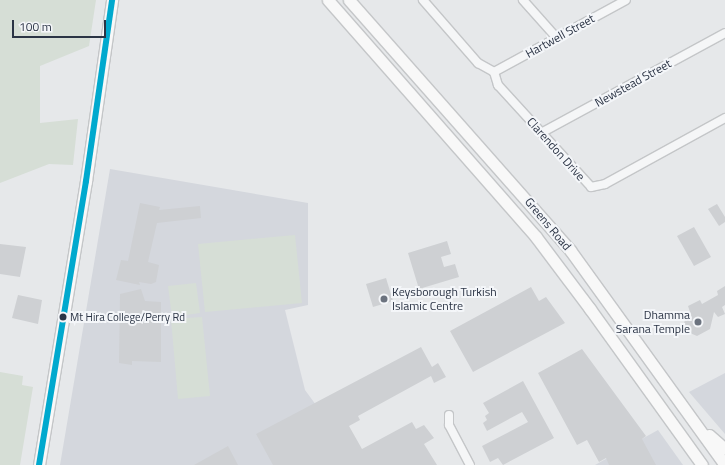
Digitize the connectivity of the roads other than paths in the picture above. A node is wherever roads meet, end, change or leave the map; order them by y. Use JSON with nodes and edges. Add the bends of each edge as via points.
{"nodes":[{"id":1,"x":328,"y":0,"type":"edge"},
{"id":2,"x":349,"y":0,"type":"edge"},
{"id":3,"x":423,"y":0,"type":"edge"},
{"id":4,"x":523,"y":0,"type":"edge"},
{"id":5,"x":626,"y":0,"type":"edge"},
{"id":6,"x":111,"y":2,"type":"edge"},
{"id":7,"x":725,"y":32,"type":"edge"},
{"id":8,"x":556,"y":37,"type":"junction"},
{"id":9,"x":494,"y":72,"type":"junction"},
{"id":10,"x":725,"y":118,"type":"edge"},
{"id":11,"x":541,"y":133,"type":"junction"},
{"id":12,"x":504,"y":173,"type":"junction"},
{"id":13,"x":490,"y":185,"type":"junction"},
{"id":14,"x":449,"y":415,"type":"dead end"},
{"id":15,"x":695,"y":422,"type":"junction"},
{"id":16,"x":725,"y":449,"type":"edge"},
{"id":17,"x":40,"y":465,"type":"edge"},
{"id":18,"x":470,"y":465,"type":"edge"},
{"id":19,"x":702,"y":465,"type":"edge"},
{"id":20,"x":725,"y":465,"type":"edge"}],
"edges":[{"from":1,"to":13,"type":"main road","name":"Greens Road"},
{"from":2,"to":12,"type":"main road","name":"Greens Road"},
{"from":3,"to":9,"type":"street","via":[[478,63]]},
{"from":4,"to":8,"type":"street"},
{"from":5,"to":8,"type":"street","name":"Hartwell Street"},
{"from":6,"to":17,"type":"main road","via":[[86,181]]},
{"from":7,"to":11,"type":"street","name":"Newstead Street"},
{"from":8,"to":9,"type":"street","name":"Hartwell Street"},
{"from":9,"to":11,"type":"street","name":"Clarendon Drive","via":[[498,85]]},
{"from":10,"to":11,"type":"street","name":"Clarendon Drive","via":[[595,187],[587,184]]},
{"from":12,"to":13,"type":"main road","via":[[495,175]]},
{"from":12,"to":15,"type":"main road","name":"Greens Road","via":[[570,250]]},
{"from":13,"to":19,"type":"main road","name":"Greens Road","via":[[565,275]]},
{"from":14,"to":18,"type":"street","via":[[449,426]]},
{"from":15,"to":16,"type":"main road"},
{"from":15,"to":20,"type":"main road","name":"Greens Road"}]}
